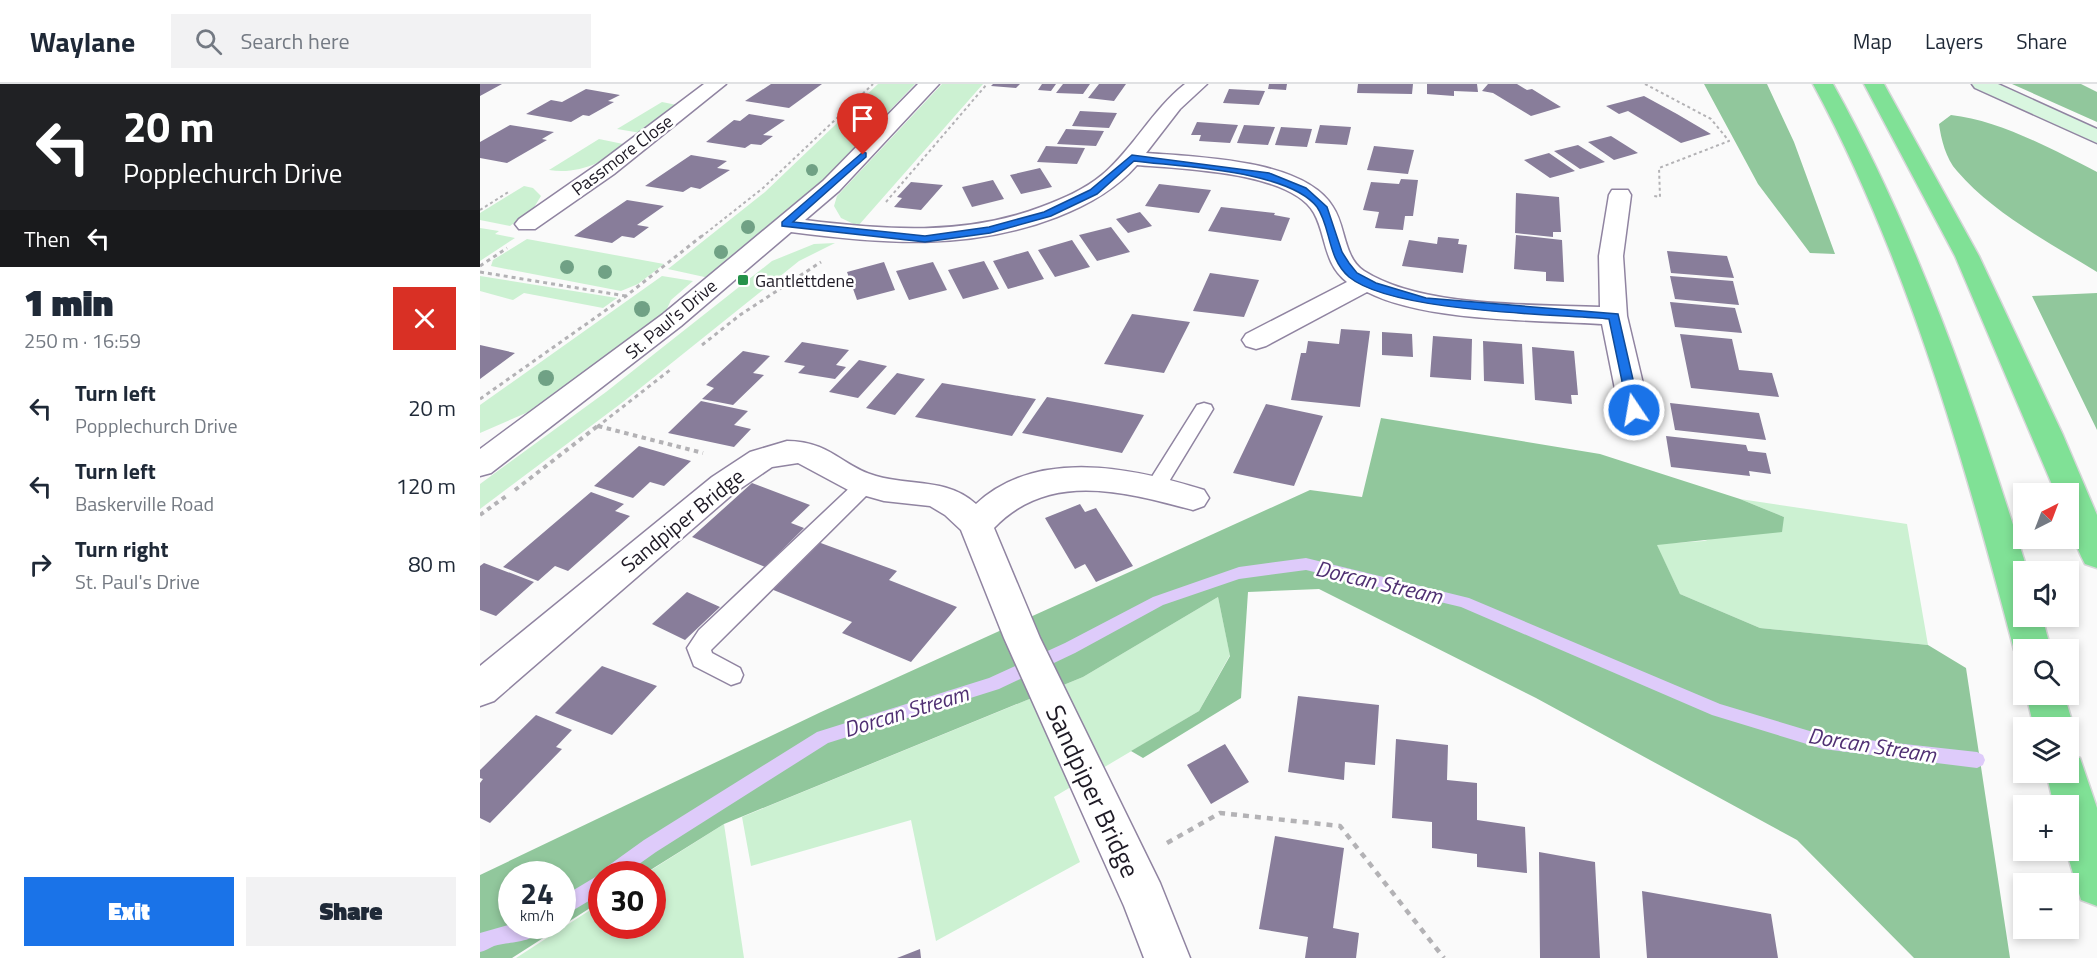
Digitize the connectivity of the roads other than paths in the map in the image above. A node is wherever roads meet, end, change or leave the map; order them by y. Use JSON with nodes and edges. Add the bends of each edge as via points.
{"nodes":[{"id":1,"x":716,"y":84,"type":"edge"},
{"id":2,"x":928,"y":84,"type":"edge"},
{"id":3,"x":1197,"y":84,"type":"edge"},
{"id":4,"x":1823,"y":84,"type":"edge"},
{"id":5,"x":1874,"y":84,"type":"edge"},
{"id":6,"x":1982,"y":84,"type":"edge"},
{"id":7,"x":2097,"y":137,"type":"edge"},
{"id":8,"x":1132,"y":158,"type":"junction"},
{"id":9,"x":1620,"y":195,"type":"road end"},
{"id":10,"x":526,"y":224,"type":"dead end"},
{"id":11,"x":785,"y":224,"type":"junction"},
{"id":12,"x":1366,"y":282,"type":"junction"},
{"id":13,"x":1614,"y":316,"type":"junction"},
{"id":14,"x":1256,"y":340,"type":"dead end"},
{"id":15,"x":1204,"y":409,"type":"dead end"},
{"id":16,"x":1634,"y":410,"type":"dead end"},
{"id":17,"x":480,"y":465,"type":"edge"},
{"id":18,"x":865,"y":484,"type":"junction"},
{"id":19,"x":1155,"y":488,"type":"junction"},
{"id":20,"x":1193,"y":498,"type":"dead end"},
{"id":21,"x":976,"y":525,"type":"junction"},
{"id":22,"x":2097,"y":555,"type":"edge"},
{"id":23,"x":2029,"y":639,"type":"edge"},
{"id":24,"x":731,"y":675,"type":"dead end"},
{"id":25,"x":483,"y":682,"type":"edge"},
{"id":26,"x":2069,"y":783,"type":"edge"},
{"id":27,"x":2097,"y":884,"type":"edge"},
{"id":28,"x":1167,"y":958,"type":"edge"}],
"edges":[{"from":1,"to":10,"type":"street","name":"Passmore Close","via":[[606,169]]},
{"from":2,"to":11,"type":"street","name":"St. Paul's Drive","via":[[863,155]]},
{"from":3,"to":8,"type":"street","via":[[1175,104]]},
{"from":4,"to":23,"type":"highway","via":[[1861,158],[1944,363],[2002,538]]},
{"from":5,"to":22,"type":"highway","via":[[1920,160],[1996,315]]},
{"from":6,"to":7,"type":"street"},
{"from":8,"to":11,"type":"street","via":[[1094,192],[1047,214],[990,230],[925,239]]},
{"from":8,"to":12,"type":"street","via":[[1248,171],[1303,190],[1322,207],[1344,264]]},
{"from":9,"to":13,"type":"street","via":[[1611,256]]},
{"from":11,"to":17,"type":"street","name":"St. Paul's Drive","via":[[628,355]]},
{"from":12,"to":13,"type":"street","via":[[1425,301]]},
{"from":12,"to":14,"type":"street"},
{"from":13,"to":16,"type":"street"},
{"from":15,"to":19,"type":"lane"},
{"from":18,"to":21,"type":"street","name":"Sandpiper Bridge","via":[[947,500]]},
{"from":18,"to":24,"type":"lane","via":[[699,648],[702,659]]},
{"from":18,"to":25,"type":"street","name":"Sandpiper Bridge","via":[[800,452],[771,455],[750,465]]},
{"from":19,"to":20,"type":"street"},
{"from":19,"to":21,"type":"street","via":[[1107,480],[1035,487],[1014,494]]},
{"from":21,"to":28,"type":"street","name":"Sandpiper Bridge","via":[[1022,638]]},
{"from":26,"to":27,"type":"highway"}]}
